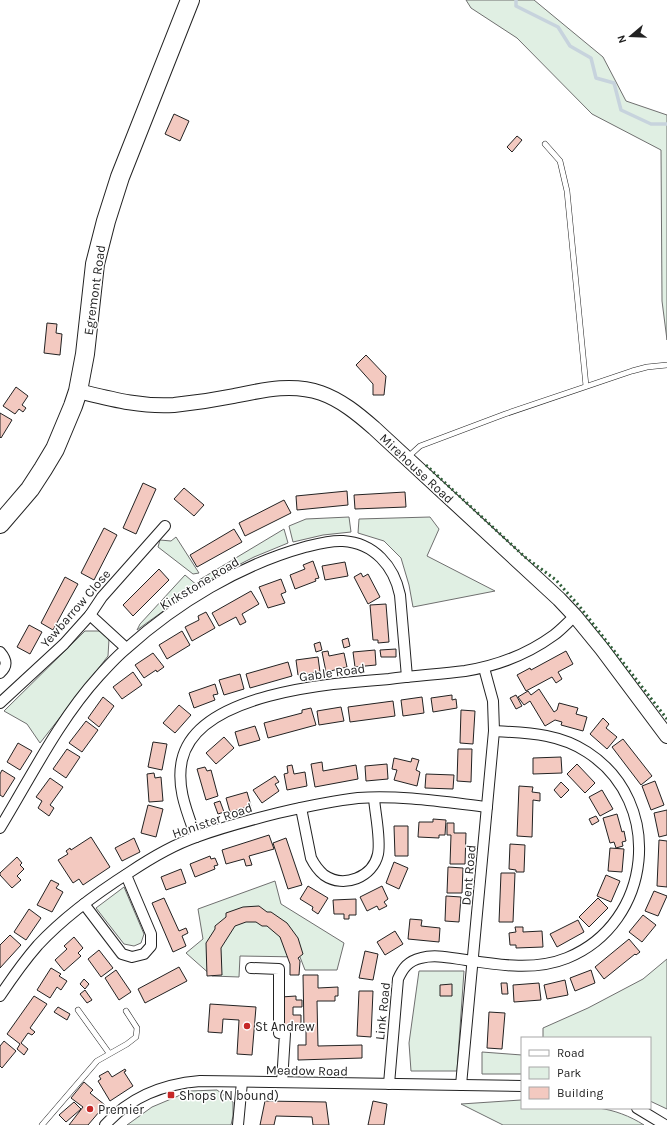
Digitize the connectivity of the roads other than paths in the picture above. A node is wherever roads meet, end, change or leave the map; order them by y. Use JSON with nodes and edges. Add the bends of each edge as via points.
{"nodes":[{"id":1,"x":190,"y":0,"type":"edge"},
{"id":2,"x":544,"y":144,"type":"dead end"},
{"id":3,"x":667,"y":365,"type":"edge"},
{"id":4,"x":586,"y":386,"type":"junction"},
{"id":5,"x":78,"y":391,"type":"junction"},
{"id":6,"x":406,"y":458,"type":"junction"},
{"id":7,"x":0,"y":524,"type":"edge"},
{"id":8,"x":165,"y":526,"type":"dead end"},
{"id":9,"x":90,"y":615,"type":"junction"},
{"id":10,"x":575,"y":616,"type":"junction"},
{"id":11,"x":126,"y":648,"type":"junction"},
{"id":12,"x":0,"y":652,"type":"edge"},
{"id":13,"x":484,"y":668,"type":"junction"},
{"id":14,"x":0,"y":673,"type":"edge"},
{"id":15,"x":408,"y":677,"type":"junction"},
{"id":16,"x":0,"y":703,"type":"edge"},
{"id":17,"x":494,"y":731,"type":"junction"},
{"id":18,"x":667,"y":736,"type":"edge"},
{"id":19,"x":374,"y":798,"type":"junction"},
{"id":20,"x":487,"y":807,"type":"junction"},
{"id":21,"x":301,"y":808,"type":"junction"},
{"id":22,"x":0,"y":828,"type":"edge"},
{"id":23,"x":196,"y":837,"type":"junction"},
{"id":24,"x":126,"y":875,"type":"junction"},
{"id":25,"x":84,"y":904,"type":"junction"},
{"id":26,"x":473,"y":961,"type":"junction"},
{"id":27,"x":252,"y":968,"type":"dead end"},
{"id":28,"x":0,"y":996,"type":"edge"},
{"id":29,"x":78,"y":1010,"type":"dead end"},
{"id":30,"x":126,"y":1011,"type":"dead end"},
{"id":31,"x":109,"y":1053,"type":"junction"},
{"id":32,"x":242,"y":1082,"type":"junction"},
{"id":33,"x":282,"y":1082,"type":"junction"},
{"id":34,"x":389,"y":1084,"type":"junction"},
{"id":35,"x":461,"y":1085,"type":"junction"},
{"id":36,"x":521,"y":1086,"type":"edge"},
{"id":37,"x":639,"y":1109,"type":"edge"},
{"id":38,"x":42,"y":1125,"type":"edge"},
{"id":39,"x":105,"y":1125,"type":"edge"},
{"id":40,"x":238,"y":1125,"type":"edge"},
{"id":41,"x":665,"y":1125,"type":"edge"}],
"edges":[{"from":1,"to":5,"type":"highway","name":"Egremont Road","via":[[120,177],[106,221],[95,264],[85,354]]},
{"from":2,"to":4,"type":"lane","via":[[560,161],[567,191]]},
{"from":3,"to":4,"type":"lane","via":[[639,369]]},
{"from":4,"to":6,"type":"lane","via":[[420,446]]},
{"from":5,"to":6,"type":"street","name":"Mirehouse Road","via":[[141,405],[174,405],[279,388],[301,388],[321,393],[340,402]]},
{"from":5,"to":7,"type":"highway","name":"Egremont Road","via":[[65,428],[43,469]]},
{"from":6,"to":10,"type":"street","name":"Mirehouse Road"},
{"from":8,"to":9,"type":"street","name":"Yewbarrow Close"},
{"from":9,"to":11,"type":"street"},
{"from":9,"to":16,"type":"street","name":"Yewbarrow Close","via":[[64,644]]},
{"from":10,"to":13,"type":"street","name":"Gable Road","via":[[543,642]]},
{"from":10,"to":18,"type":"street","name":"Mirehouse Road"},
{"from":11,"to":15,"type":"street","name":"Kirkstone Road","via":[[186,603],[242,571],[290,551],[343,541],[362,545],[374,552],[385,561],[395,576],[400,594]]},
{"from":11,"to":22,"type":"street","name":"Kirkstone Road","via":[[98,677],[73,709]]},
{"from":12,"to":14,"type":"street","via":[[6,658],[4,669]]},
{"from":13,"to":15,"type":"street","name":"Gable Road"},
{"from":13,"to":17,"type":"street","name":"Dent Road","via":[[493,701]]},
{"from":15,"to":23,"type":"street","name":"Gable Road","via":[[308,687],[241,705],[208,722],[189,744],[182,759],[180,772],[183,801]]},
{"from":17,"to":20,"type":"street","name":"Dent Road"},
{"from":17,"to":26,"type":"street","name":"Link Road","via":[[550,736],[575,745],[598,760],[617,780],[630,804],[638,830],[640,857],[634,884],[624,908],[609,928],[590,945],[567,958],[542,964],[517,966]]},
{"from":19,"to":20,"type":"street","name":"Honister Road","via":[[422,799]]},
{"from":19,"to":21,"type":"street","name":"Honister Road"},
{"from":19,"to":21,"type":"street","via":[[378,846],[375,861],[361,877],[347,881],[325,876],[314,865]]},
{"from":20,"to":26,"type":"street","name":"Dent Road"},
{"from":21,"to":23,"type":"street","name":"Honister Road","via":[[238,823]]},
{"from":23,"to":24,"type":"street","name":"Honister Road","via":[[150,859]]},
{"from":24,"to":25,"type":"street","name":"Honister Road"},
{"from":24,"to":25,"type":"street","via":[[151,934],[151,946],[144,954],[132,957],[122,954]]},
{"from":25,"to":28,"type":"street","name":"Honister Road","via":[[38,946]]},
{"from":26,"to":34,"type":"street","name":"Link Road","via":[[430,956],[411,962],[403,968],[396,990]]},
{"from":26,"to":35,"type":"street","name":"Dent Road"},
{"from":27,"to":33,"type":"street","via":[[279,968],[279,1033],[285,1034]]},
{"from":29,"to":31,"type":"lane"},
{"from":30,"to":31,"type":"lane","via":[[137,1028],[136,1037]]},
{"from":31,"to":38,"type":"lane","via":[[97,1061]]},
{"from":32,"to":33,"type":"street","name":"Meadow Road"},
{"from":32,"to":39,"type":"street","name":"Meadow Road","via":[[200,1081],[167,1086],[136,1100]]},
{"from":32,"to":40,"type":"street"},
{"from":33,"to":34,"type":"street","name":"Meadow Road"},
{"from":34,"to":35,"type":"street","name":"Meadow Road"},
{"from":35,"to":36,"type":"street","name":"Meadow Road"},
{"from":37,"to":41,"type":"street"}]}
